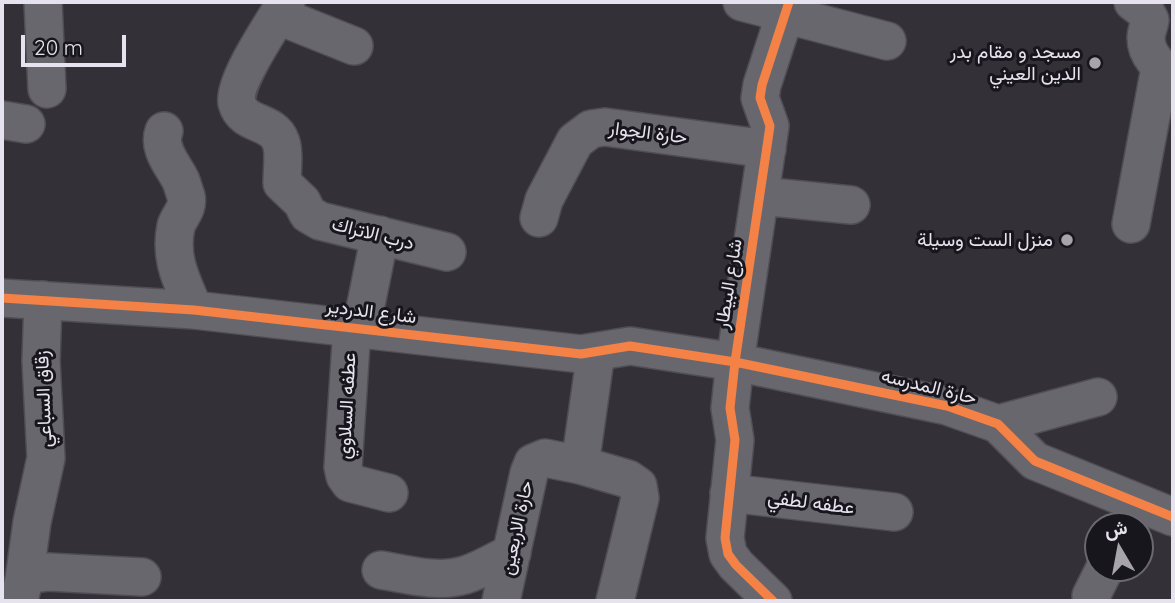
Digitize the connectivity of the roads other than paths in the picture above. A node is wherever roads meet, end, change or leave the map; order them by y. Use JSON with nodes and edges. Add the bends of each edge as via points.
{"nodes":[{"id":1,"x":43,"y":2,"type":"edge"},
{"id":2,"x":1133,"y":2,"type":"edge"},
{"id":3,"x":280,"y":6,"type":"edge"},
{"id":4,"x":771,"y":7,"type":"edge"},
{"id":5,"x":887,"y":41,"type":"dead end"},
{"id":6,"x":354,"y":46,"type":"dead end"},
{"id":7,"x":1166,"y":72,"type":"edge"},
{"id":8,"x":47,"y":89,"type":"dead end"},
{"id":9,"x":164,"y":131,"type":"dead end"},
{"id":10,"x":767,"y":149,"type":"junction"},
{"id":11,"x":761,"y":196,"type":"junction"},
{"id":12,"x":851,"y":205,"type":"dead end"},
{"id":13,"x":539,"y":218,"type":"dead end"},
{"id":14,"x":1132,"y":224,"type":"dead end"},
{"id":15,"x":380,"y":235,"type":"junction"},
{"id":16,"x":447,"y":252,"type":"dead end"},
{"id":17,"x":2,"y":298,"type":"edge"},
{"id":18,"x":43,"y":300,"type":"junction"},
{"id":19,"x":194,"y":310,"type":"junction"},
{"id":20,"x":357,"y":328,"type":"junction"},
{"id":21,"x":596,"y":352,"type":"junction"},
{"id":22,"x":735,"y":362,"type":"junction"},
{"id":23,"x":1098,"y":397,"type":"dead end"},
{"id":24,"x":998,"y":424,"type":"junction"},
{"id":25,"x":580,"y":465,"type":"junction"},
{"id":26,"x":389,"y":493,"type":"dead end"},
{"id":27,"x":729,"y":493,"type":"junction"},
{"id":28,"x":894,"y":512,"type":"dead end"},
{"id":29,"x":1127,"y":512,"type":"edge"},
{"id":30,"x":1154,"y":516,"type":"edge"},
{"id":31,"x":1173,"y":517,"type":"edge"},
{"id":32,"x":512,"y":553,"type":"junction"},
{"id":33,"x":382,"y":570,"type":"dead end"},
{"id":34,"x":142,"y":577,"type":"dead end"},
{"id":35,"x":21,"y":590,"type":"edge"},
{"id":36,"x":501,"y":601,"type":"edge"},
{"id":37,"x":615,"y":601,"type":"edge"},
{"id":38,"x":774,"y":601,"type":"edge"}],
"edges":[{"from":1,"to":8,"type":"street"},
{"from":2,"to":7,"type":"street","via":[[1150,20],[1146,40]]},
{"from":3,"to":6,"type":"street"},
{"from":3,"to":15,"type":"street","name":"درب الاتراك","via":[[240,79],[236,101],[251,121],[273,129],[281,141],[282,183],[302,202],[307,214]]},
{"from":4,"to":5,"type":"street"},
{"from":4,"to":10,"type":"street","name":"شارع البيطار","via":[[760,98],[770,126]]},
{"from":7,"to":14,"type":"street"},
{"from":9,"to":19,"type":"street","via":[[164,148],[187,201],[174,243],[176,269]]},
{"from":10,"to":11,"type":"street","name":"شارع البيطار"},
{"from":10,"to":13,"type":"street","name":"حارة الجوار","via":[[605,127],[591,129],[575,141]]},
{"from":11,"to":12,"type":"street"},
{"from":11,"to":22,"type":"street","name":"شارع البيطار"},
{"from":15,"to":16,"type":"street","name":"درب الاتراك"},
{"from":15,"to":20,"type":"street"},
{"from":17,"to":18,"type":"street","name":"شارع الدردير"},
{"from":18,"to":19,"type":"street","name":"شارع الدردير"},
{"from":18,"to":35,"type":"street","name":"زقاق السباعي","via":[[46,458]]},
{"from":19,"to":20,"type":"street","name":"شارع الدردير"},
{"from":20,"to":21,"type":"street","name":"شارع الدردير"},
{"from":20,"to":26,"type":"street","name":"عطفه السلاوي","via":[[343,467],[350,483]]},
{"from":21,"to":22,"type":"street","name":"شارع الدردير","via":[[631,346]]},
{"from":21,"to":25,"type":"street"},
{"from":22,"to":24,"type":"street","name":"حارة المدرسه","via":[[947,406]]},
{"from":22,"to":27,"type":"street","name":"شارع البيطار","via":[[730,408],[736,440]]},
{"from":23,"to":24,"type":"street"},
{"from":24,"to":29,"type":"street","name":"حارة المدرسه","via":[[1035,461]]},
{"from":25,"to":32,"type":"street","name":"حارة الاربعين","via":[[545,458],[533,463]]},
{"from":25,"to":37,"type":"street","name":"حارة الاربعين","via":[[638,486],[640,498]]},
{"from":27,"to":28,"type":"street","name":"عطفه لطفي"},
{"from":27,"to":38,"type":"street","name":"شارع البيطار","via":[[725,538],[729,554]]},
{"from":30,"to":31,"type":"street","name":"حارة المدرسه"},
{"from":32,"to":33,"type":"street","via":[[450,578]]},
{"from":32,"to":36,"type":"street","name":"حارة الاربعين"},
{"from":34,"to":35,"type":"street","via":[[48,572],[34,574]]}]}
